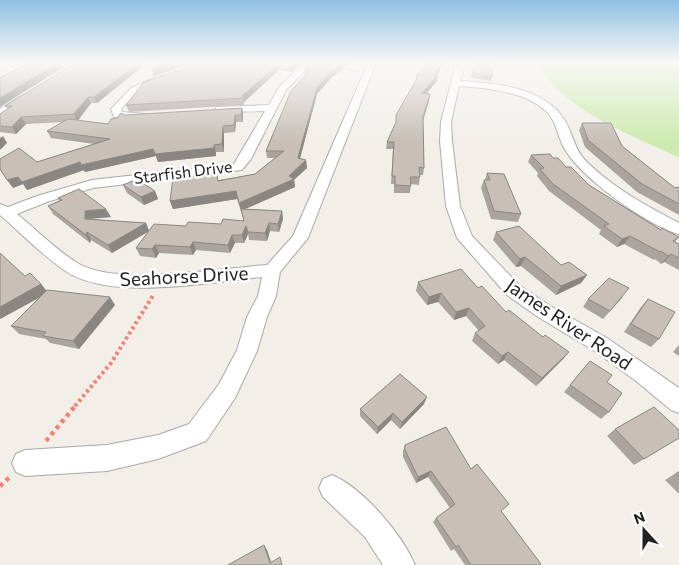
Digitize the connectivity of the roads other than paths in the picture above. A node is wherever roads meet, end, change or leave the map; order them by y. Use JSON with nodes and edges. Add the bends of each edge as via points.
{"nodes":[{"id":1,"x":137,"y":89,"type":"edge"},
{"id":2,"x":282,"y":89,"type":"edge"},
{"id":3,"x":361,"y":89,"type":"edge"},
{"id":4,"x":454,"y":89,"type":"edge"},
{"id":5,"x":497,"y":89,"type":"edge"},
{"id":6,"x":34,"y":92,"type":"edge"},
{"id":7,"x":272,"y":108,"type":"junction"},
{"id":8,"x":208,"y":110,"type":"edge"},
{"id":9,"x":0,"y":113,"type":"edge"},
{"id":10,"x":156,"y":115,"type":"edge"},
{"id":11,"x":3,"y":210,"type":"edge"},
{"id":12,"x":679,"y":229,"type":"edge"},
{"id":13,"x":272,"y":270,"type":"junction"},
{"id":14,"x":679,"y":402,"type":"edge"},
{"id":15,"x":25,"y":464,"type":"road end"},
{"id":16,"x":332,"y":488,"type":"dead end"},
{"id":17,"x":400,"y":565,"type":"edge"}],
"edges":[{"from":1,"to":10,"type":"street","via":[[116,109],[118,115]]},
{"from":2,"to":7,"type":"street","name":"Starfish Drive"},
{"from":3,"to":13,"type":"street","via":[[300,238]]},
{"from":4,"to":14,"type":"street","name":"James River Road","via":[[446,122],[446,141],[453,206],[465,238],[513,290],[608,349]]},
{"from":5,"to":12,"type":"street","via":[[514,92],[547,108],[560,122],[572,151],[593,173],[637,206]]},
{"from":6,"to":9,"type":"street"},
{"from":7,"to":8,"type":"street"},
{"from":7,"to":11,"type":"street","name":"Starfish Drive","via":[[238,167],[92,184]]},
{"from":11,"to":13,"type":"street","name":"Seahorse Drive","via":[[74,268],[92,276],[115,280],[163,280]]},
{"from":13,"to":15,"type":"street","via":[[267,296],[247,351],[227,391],[198,433],[158,447],[107,458]]},
{"from":16,"to":17,"type":"street","via":[[374,527]]}]}
